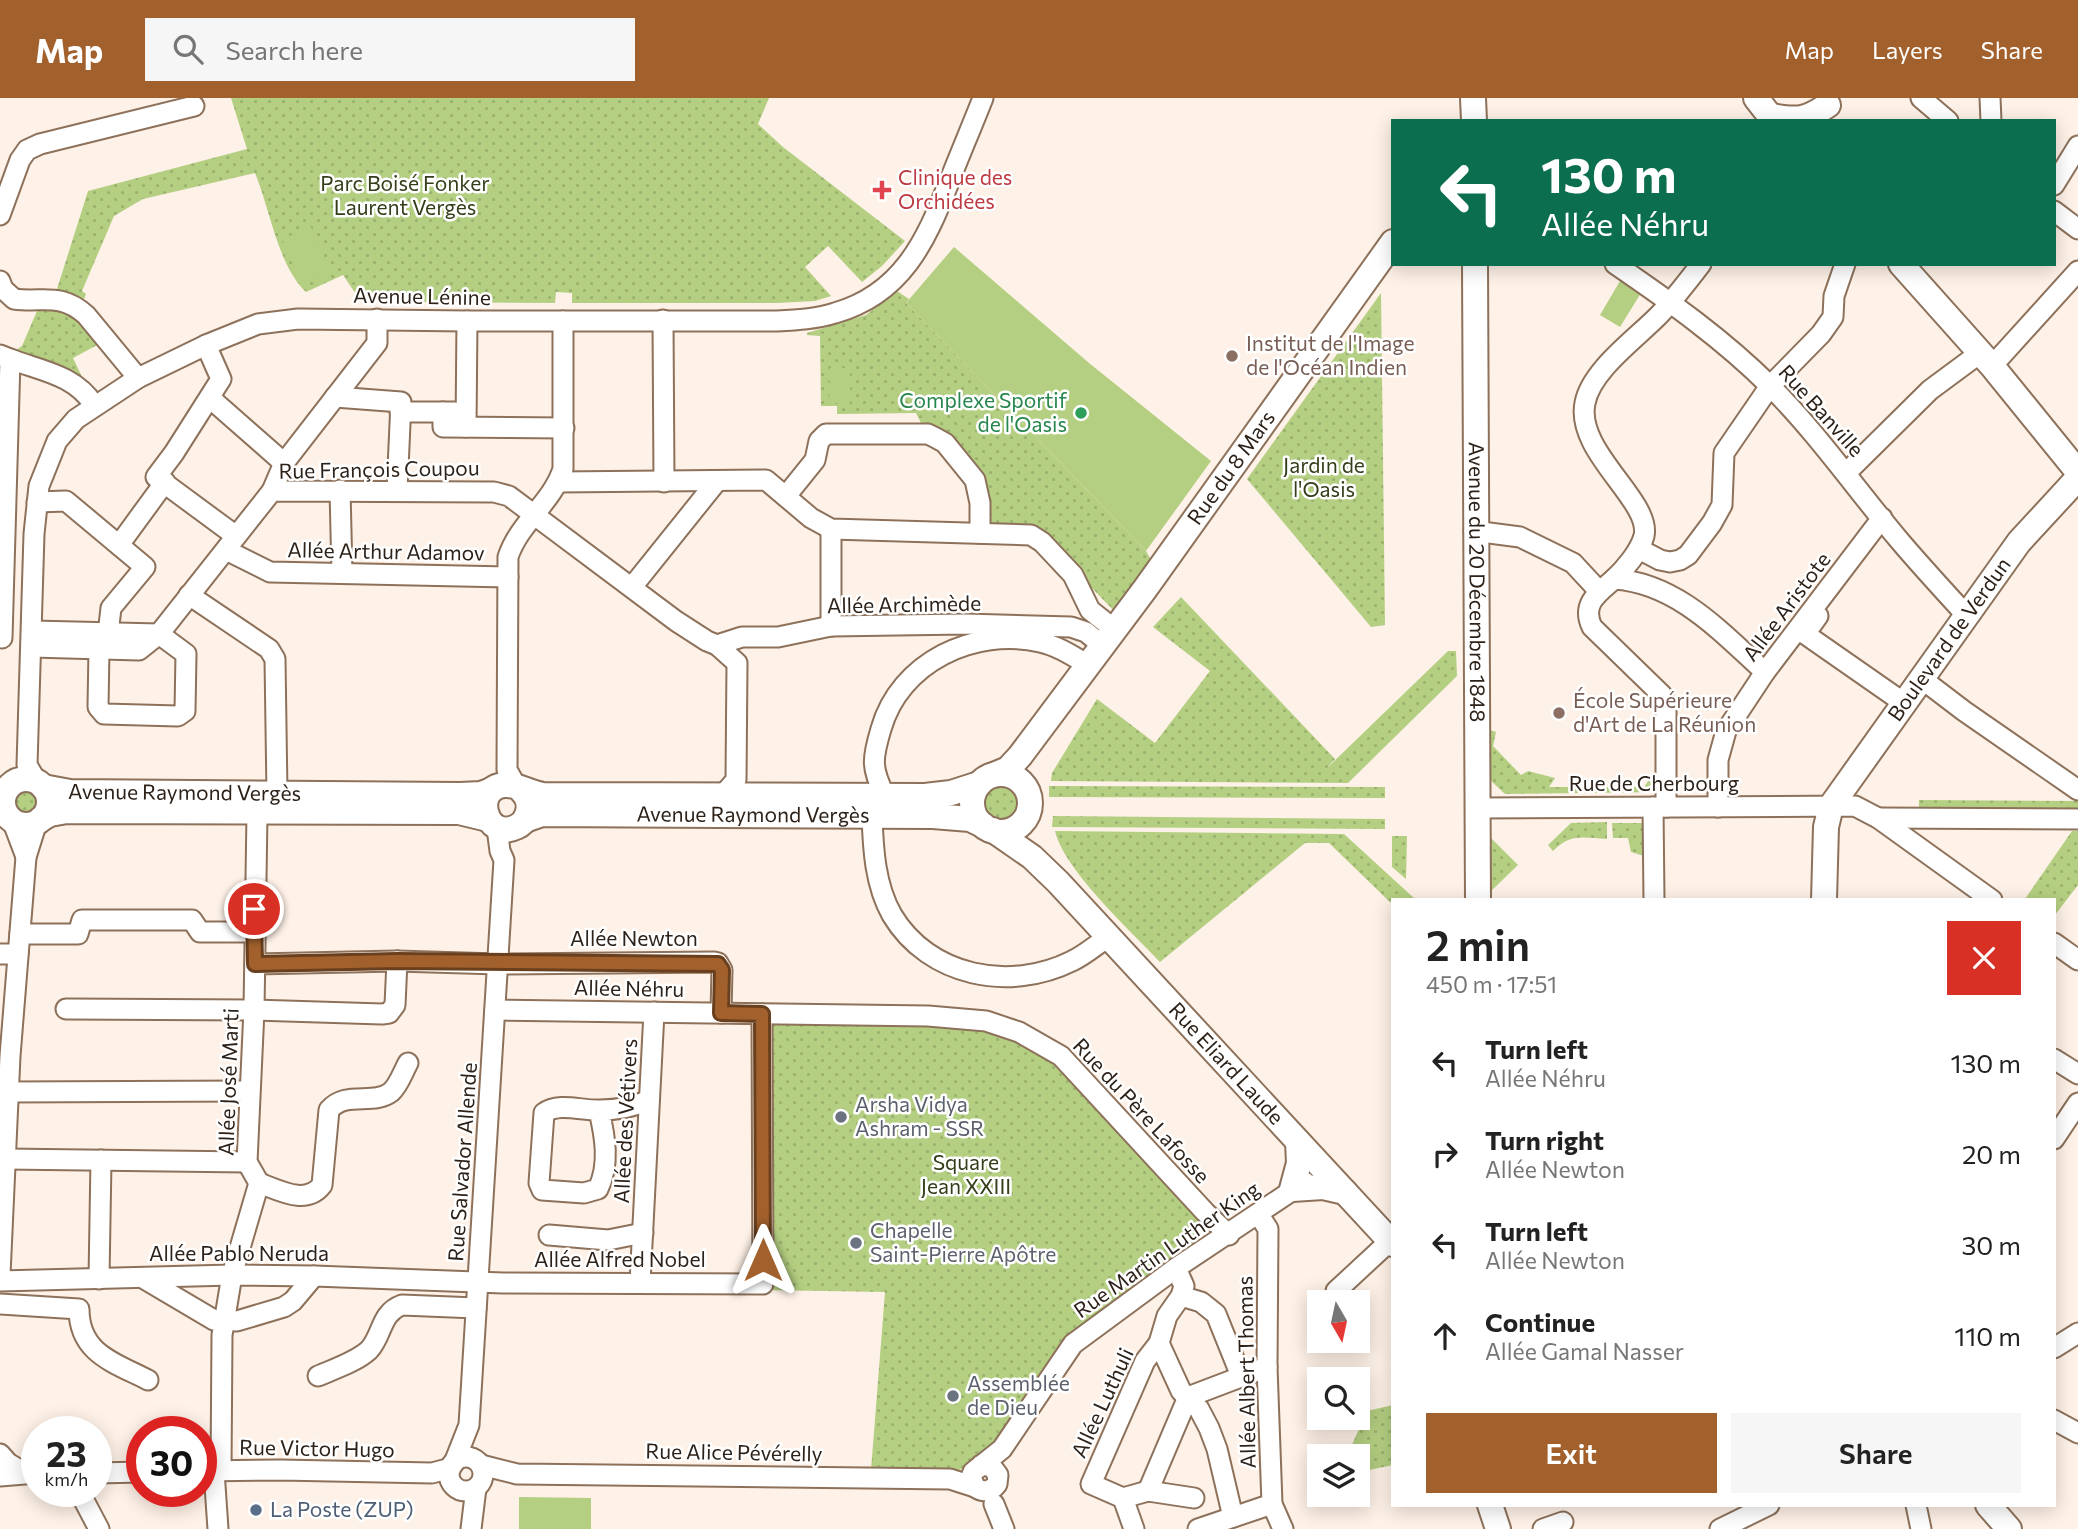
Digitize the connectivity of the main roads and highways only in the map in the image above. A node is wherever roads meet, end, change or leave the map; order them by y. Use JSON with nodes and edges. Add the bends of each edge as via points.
{"nodes":[{"id":1,"x":1827,"y":108,"type":"edge"},
{"id":2,"x":1767,"y":112,"type":"edge"},
{"id":3,"x":1791,"y":119,"type":"edge"},
{"id":4,"x":1800,"y":119,"type":"edge"},
{"id":5,"x":1391,"y":245,"type":"edge"},
{"id":6,"x":1475,"y":266,"type":"edge"},
{"id":7,"x":1903,"y":266,"type":"edge"},
{"id":8,"x":2078,"y":472,"type":"edge"},
{"id":9,"x":2078,"y":478,"type":"edge"},
{"id":10,"x":1068,"y":693,"type":"junction"},
{"id":11,"x":987,"y":779,"type":"junction"},
{"id":12,"x":22,"y":781,"type":"edge"},
{"id":13,"x":506,"y":785,"type":"junction"},
{"id":14,"x":878,"y":806,"type":"junction"},
{"id":15,"x":1029,"y":806,"type":"junction"},
{"id":16,"x":6,"y":814,"type":"edge"},
{"id":17,"x":39,"y":820,"type":"junction"},
{"id":18,"x":506,"y":824,"type":"junction"},
{"id":19,"x":988,"y":828,"type":"junction"},
{"id":20,"x":1058,"y":882,"type":"junction"},
{"id":21,"x":1478,"y":898,"type":"edge"},
{"id":22,"x":1824,"y":898,"type":"edge"},
{"id":23,"x":1298,"y":1142,"type":"junction"},
{"id":24,"x":1313,"y":1180,"type":"junction"},
{"id":25,"x":1391,"y":1242,"type":"edge"},
{"id":26,"x":1489,"y":1507,"type":"edge"},
{"id":27,"x":1490,"y":1507,"type":"edge"},
{"id":28,"x":1990,"y":1507,"type":"edge"},
{"id":29,"x":1490,"y":1529,"type":"edge"},
{"id":30,"x":1498,"y":1529,"type":"edge"},
{"id":31,"x":2009,"y":1529,"type":"edge"}],
"edges":[{"from":1,"to":4,"type":"main road"},
{"from":2,"to":3,"type":"main road"},
{"from":5,"to":10,"type":"main road","name":"Rue du 8 Mars"},
{"from":6,"to":21,"type":"main road","name":"Avenue du 20 Décembre 1848"},
{"from":7,"to":8,"type":"main road"},
{"from":9,"to":22,"type":"main road","name":"Boulevard de Verdun","via":[[2019,542],[1831,806]]},
{"from":10,"to":11,"type":"main road","name":"Rue du 8 Mars","via":[[1008,769]]},
{"from":10,"to":15,"type":"main road","name":"Rue du 8 Mars","via":[[1037,758]]},
{"from":11,"to":14,"type":"main road","name":"Avenue Raymond Vergès","via":[[942,794]]},
{"from":11,"to":15,"type":"main road","via":[[1013,776],[1021,781]]},
{"from":11,"to":19,"type":"main road","via":[[972,801],[977,818]]},
{"from":12,"to":13,"type":"main road","name":"Avenue Raymond Vergès","via":[[70,792],[276,783],[460,795]]},
{"from":12,"to":16,"type":"main road","via":[[4,798]]},
{"from":12,"to":17,"type":"main road","via":[[48,794],[49,803]]},
{"from":13,"to":14,"type":"main road","name":"Avenue Raymond Vergès","via":[[542,795],[737,791]]},
{"from":13,"to":18,"type":"main road","via":[[485,800]]},
{"from":13,"to":18,"type":"main road","via":[[528,801],[529,807]]},
{"from":14,"to":18,"type":"main road","name":"Avenue Raymond Vergès","via":[[542,814]]},
{"from":14,"to":19,"type":"main road","name":"Avenue Raymond Vergès","via":[[970,819]]},
{"from":15,"to":19,"type":"main road","via":[[1017,827],[1001,832]]},
{"from":15,"to":20,"type":"main road","name":"Rue Eliard Laude","via":[[1042,852]]},
{"from":16,"to":17,"type":"main road","via":[[24,824]]},
{"from":17,"to":18,"type":"main road","name":"Avenue Raymond Vergès","via":[[67,811],[459,812]]},
{"from":19,"to":20,"type":"main road","name":"Rue Eliard Laude","via":[[1032,857]]},
{"from":20,"to":23,"type":"main road","name":"Rue Eliard Laude"},
{"from":23,"to":24,"type":"main road","name":"Rue Eliard Laude"},
{"from":23,"to":24,"type":"main road","via":[[1299,1163]]},
{"from":24,"to":25,"type":"main road","via":[[1345,1192]]},
{"from":26,"to":29,"type":"main road"},
{"from":27,"to":30,"type":"main road"},
{"from":28,"to":31,"type":"main road"}]}
